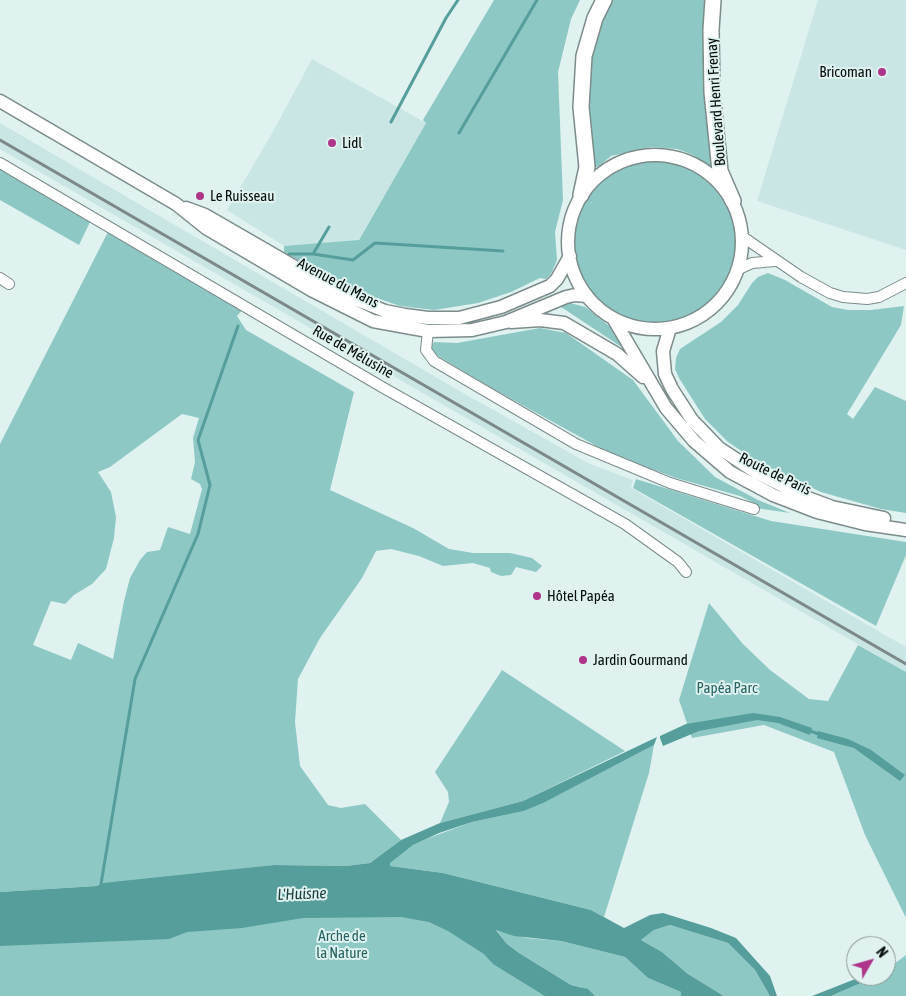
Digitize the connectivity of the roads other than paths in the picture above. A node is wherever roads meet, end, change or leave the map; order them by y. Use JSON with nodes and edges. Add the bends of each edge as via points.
{"nodes":[{"id":1,"x":604,"y":0,"type":"edge"},
{"id":2,"x":713,"y":0,"type":"edge"},
{"id":3,"x":0,"y":101,"type":"edge"},
{"id":4,"x":0,"y":163,"type":"edge"},
{"id":5,"x":581,"y":195,"type":"junction"},
{"id":6,"x":733,"y":201,"type":"junction"},
{"id":7,"x":176,"y":204,"type":"junction"},
{"id":8,"x":743,"y":237,"type":"junction"},
{"id":9,"x":570,"y":256,"type":"junction"},
{"id":10,"x":775,"y":261,"type":"junction"},
{"id":11,"x":739,"y":269,"type":"junction"},
{"id":12,"x":906,"y":283,"type":"edge"},
{"id":13,"x":587,"y":296,"type":"junction"},
{"id":14,"x":614,"y":318,"type":"junction"},
{"id":15,"x":506,"y":322,"type":"junction"},
{"id":16,"x":670,"y":328,"type":"junction"},
{"id":17,"x":428,"y":331,"type":"junction"},
{"id":18,"x":650,"y":383,"type":"junction"},
{"id":19,"x":754,"y":509,"type":"dead end"},
{"id":20,"x":906,"y":522,"type":"edge"},
{"id":21,"x":906,"y":530,"type":"edge"},
{"id":22,"x":686,"y":572,"type":"dead end"}],
"edges":[{"from":1,"to":5,"type":"highway","via":[[584,56],[581,107],[587,167]]},
{"from":2,"to":6,"type":"highway","name":"Boulevard Henri Frenay","via":[[712,92],[720,170]]},
{"from":3,"to":7,"type":"main road","name":"Avenue du Mans"},
{"from":4,"to":22,"type":"street","name":"Rue de Mélusine","via":[[382,387],[625,524],[678,562]]},
{"from":5,"to":6,"type":"main road","via":[[599,174],[614,164],[633,157],[662,154],[703,168],[724,187]]},
{"from":5,"to":9,"type":"main road","via":[[570,223]]},
{"from":6,"to":8,"type":"main road"},
{"from":7,"to":9,"type":"main road","name":"Avenue du Mans","via":[[205,215],[340,293],[405,316],[459,318],[502,307],[550,286]]},
{"from":7,"to":17,"type":"main road","name":"Avenue du Mans","via":[[206,228],[313,291],[373,321]]},
{"from":8,"to":10,"type":"street"},
{"from":8,"to":11,"type":"main road"},
{"from":9,"to":13,"type":"main road","via":[[575,275]]},
{"from":10,"to":11,"type":"street","via":[[752,262]]},
{"from":10,"to":12,"type":"street","via":[[823,290],[843,298],[879,297]]},
{"from":11,"to":16,"type":"main road","via":[[713,308],[691,322]]},
{"from":13,"to":14,"type":"main road"},
{"from":13,"to":15,"type":"main road","name":"Avenue du Mans","via":[[566,297]]},
{"from":14,"to":16,"type":"main road","via":[[638,327]]},
{"from":14,"to":18,"type":"main road","name":"Route de Paris"},
{"from":15,"to":17,"type":"main road","name":"Avenue du Mans","via":[[472,330]]},
{"from":15,"to":18,"type":"main road","via":[[540,320],[564,323],[616,354]]},
{"from":16,"to":20,"type":"main road","name":"Route de Paris","via":[[663,351],[665,374],[692,420],[719,448],[757,473],[805,497],[841,509]]},
{"from":17,"to":19,"type":"street","via":[[426,350],[434,361],[576,444],[670,483]]},
{"from":18,"to":21,"type":"main road","name":"Route de Paris","via":[[694,441],[712,458],[750,484],[817,512]]}]}
